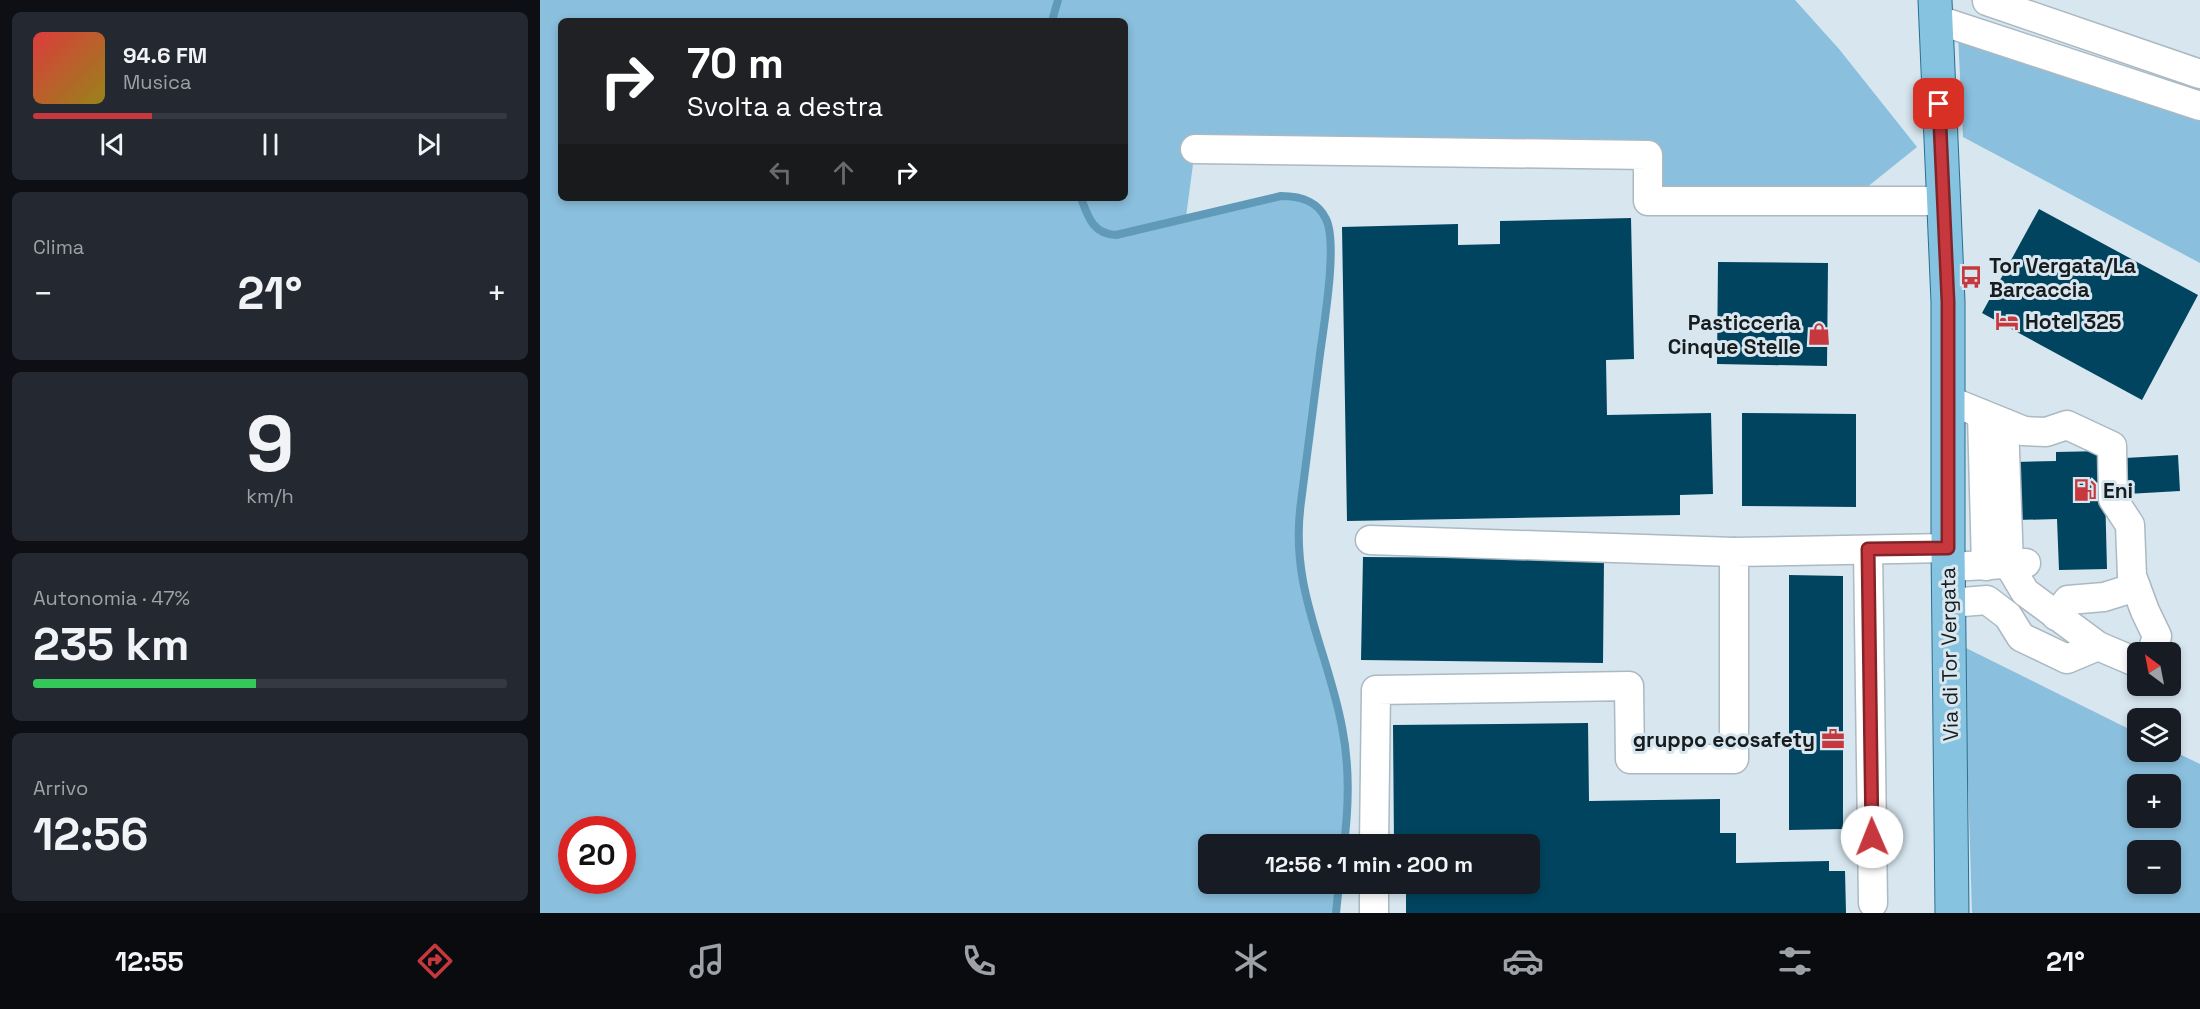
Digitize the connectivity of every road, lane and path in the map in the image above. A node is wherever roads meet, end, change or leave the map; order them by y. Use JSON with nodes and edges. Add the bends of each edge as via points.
{"nodes":[{"id":1,"x":1987,"y":1,"type":"edge"},
{"id":2,"x":1935,"y":10,"type":"edge"},
{"id":3,"x":2200,"y":74,"type":"edge"},
{"id":4,"x":2200,"y":106,"type":"edge"},
{"id":5,"x":1195,"y":148,"type":"dead end"},
{"id":6,"x":1943,"y":201,"type":"junction"},
{"id":7,"x":1948,"y":400,"type":"junction"},
{"id":8,"x":2003,"y":422,"type":"junction"},
{"id":9,"x":1370,"y":540,"type":"dead end"},
{"id":10,"x":1868,"y":549,"type":"junction"},
{"id":11,"x":1734,"y":552,"type":"junction"},
{"id":12,"x":1948,"y":557,"type":"junction"},
{"id":13,"x":1997,"y":565,"type":"junction"},
{"id":14,"x":2136,"y":587,"type":"junction"},
{"id":15,"x":1950,"y":603,"type":"junction"},
{"id":16,"x":2056,"y":616,"type":"junction"},
{"id":17,"x":2155,"y":642,"type":"edge"},
{"id":18,"x":2098,"y":645,"type":"junction"},
{"id":19,"x":2127,"y":658,"type":"edge"},
{"id":20,"x":1374,"y":834,"type":"edge"},
{"id":21,"x":1374,"y":894,"type":"edge"},
{"id":22,"x":1873,"y":903,"type":"dead end"},
{"id":23,"x":1374,"y":913,"type":"edge"},
{"id":24,"x":1952,"y":913,"type":"edge"}],
"edges":[{"from":1,"to":3,"type":"street"},
{"from":2,"to":4,"type":"street"},
{"from":2,"to":6,"type":"main road","name":"Via di Tor Vergata"},
{"from":5,"to":6,"type":"street","via":[[1648,155],[1648,201]]},
{"from":6,"to":7,"type":"main road","name":"Via di Tor Vergata"},
{"from":7,"to":8,"type":"street"},
{"from":7,"to":12,"type":"main road","name":"Via di Tor Vergata"},
{"from":8,"to":13,"type":"street"},
{"from":8,"to":13,"type":"street","via":[[2026,564]]},
{"from":8,"to":14,"type":"street","via":[[2046,432],[2067,425],[2112,446],[2113,499],[2130,525]]},
{"from":9,"to":11,"type":"street"},
{"from":10,"to":11,"type":"street"},
{"from":10,"to":12,"type":"street"},
{"from":10,"to":22,"type":"street"},
{"from":11,"to":20,"type":"street","via":[[1734,759],[1629,759],[1629,686],[1376,690]]},
{"from":12,"to":13,"type":"street"},
{"from":12,"to":15,"type":"main road","name":"Via di Tor Vergata"},
{"from":13,"to":16,"type":"street"},
{"from":14,"to":16,"type":"street","via":[[2104,597],[2068,600]]},
{"from":14,"to":17,"type":"street","via":[[2157,636]]},
{"from":15,"to":18,"type":"street","via":[[1987,600],[2008,616],[2021,637],[2067,659]]},
{"from":15,"to":24,"type":"main road","name":"Via di Tor Vergata"},
{"from":16,"to":18,"type":"street"},
{"from":18,"to":19,"type":"street"},
{"from":21,"to":23,"type":"street"}]}
